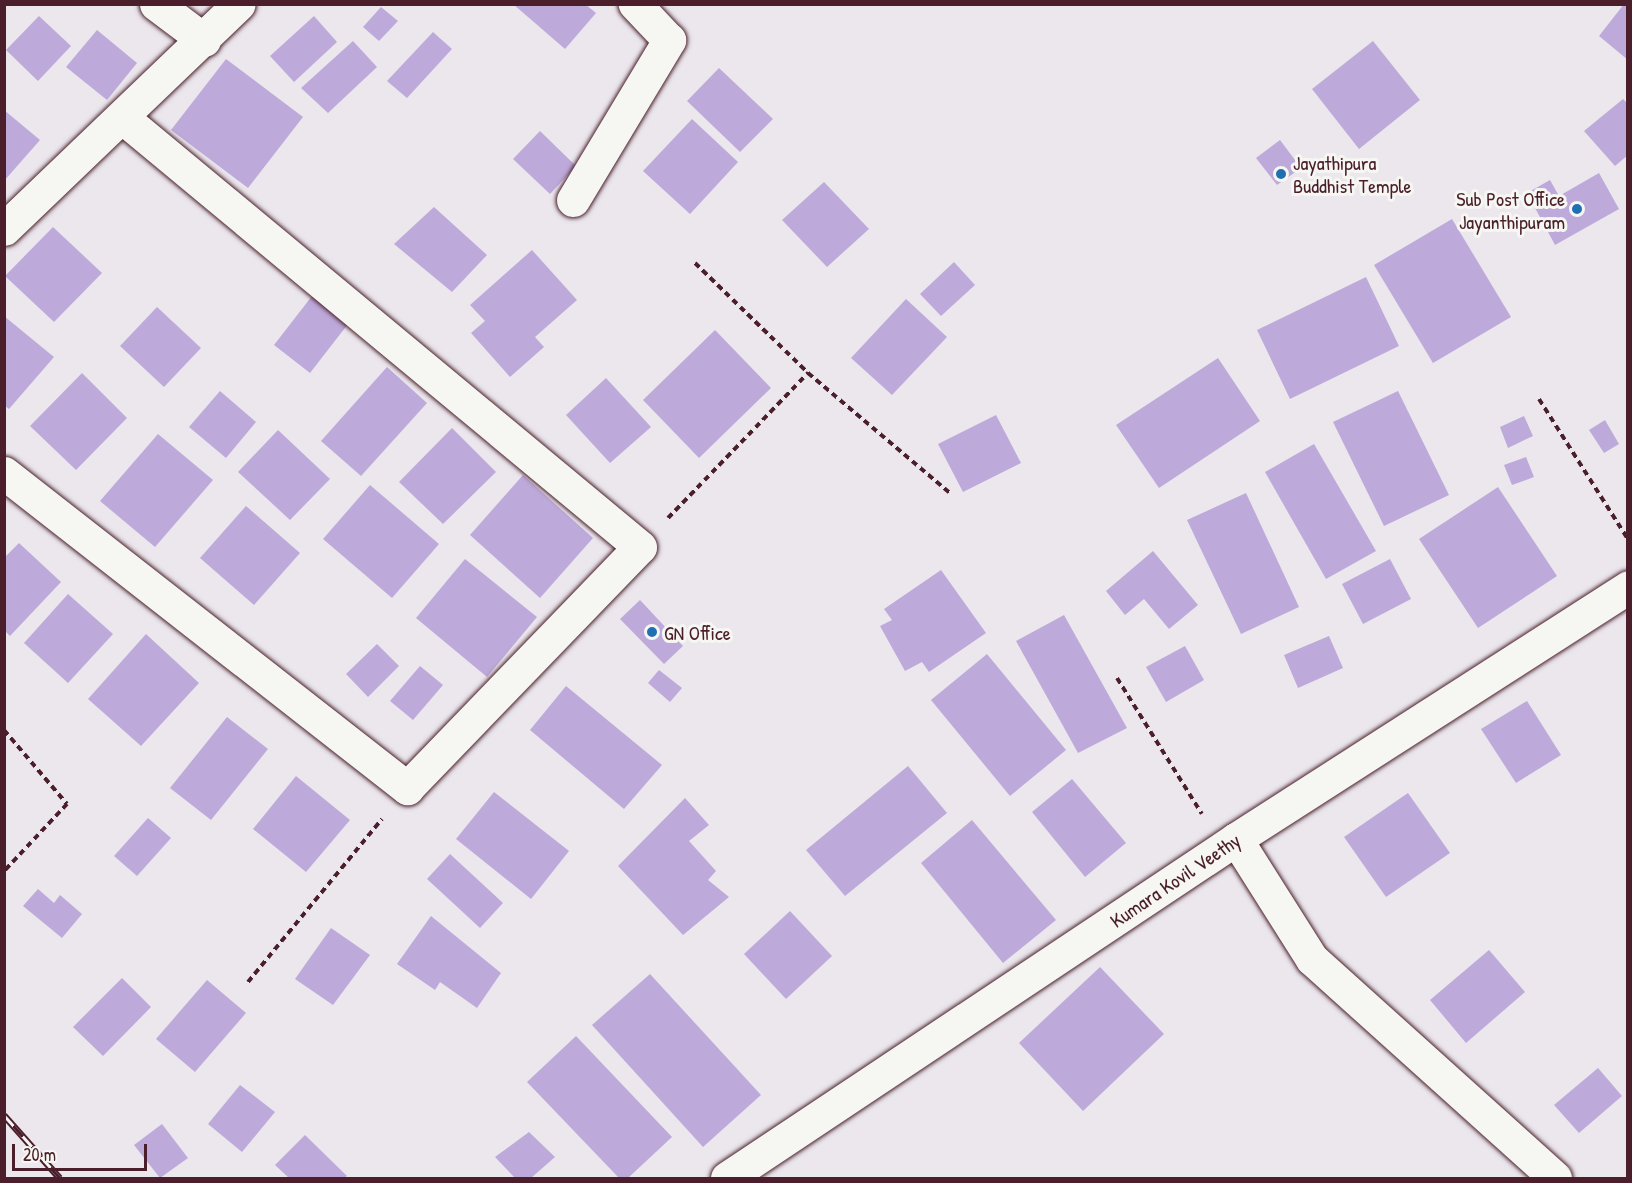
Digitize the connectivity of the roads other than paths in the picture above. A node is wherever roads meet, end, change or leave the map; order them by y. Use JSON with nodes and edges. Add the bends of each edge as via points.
{"nodes":[{"id":1,"x":156,"y":4,"type":"edge"},
{"id":2,"x":240,"y":4,"type":"edge"},
{"id":3,"x":635,"y":4,"type":"edge"},
{"id":4,"x":204,"y":40,"type":"junction"},
{"id":5,"x":123,"y":118,"type":"junction"},
{"id":6,"x":573,"y":200,"type":"dead end"},
{"id":7,"x":4,"y":229,"type":"edge"},
{"id":8,"x":4,"y":473,"type":"edge"},
{"id":9,"x":1628,"y":587,"type":"edge"},
{"id":10,"x":1229,"y":843,"type":"junction"},
{"id":11,"x":727,"y":1179,"type":"edge"},
{"id":12,"x":1555,"y":1179,"type":"edge"}],
"edges":[{"from":1,"to":4,"type":"street"},
{"from":2,"to":4,"type":"street"},
{"from":3,"to":6,"type":"street","via":[[669,40]]},
{"from":4,"to":5,"type":"street"},
{"from":5,"to":7,"type":"street"},
{"from":5,"to":8,"type":"street","via":[[640,547],[407,788]]},
{"from":9,"to":10,"type":"street","name":"Kumara Kovil Veethy"},
{"from":10,"to":11,"type":"street","name":"Kumara Kovil Veethy"},
{"from":10,"to":12,"type":"street","via":[[1312,959]]}]}
